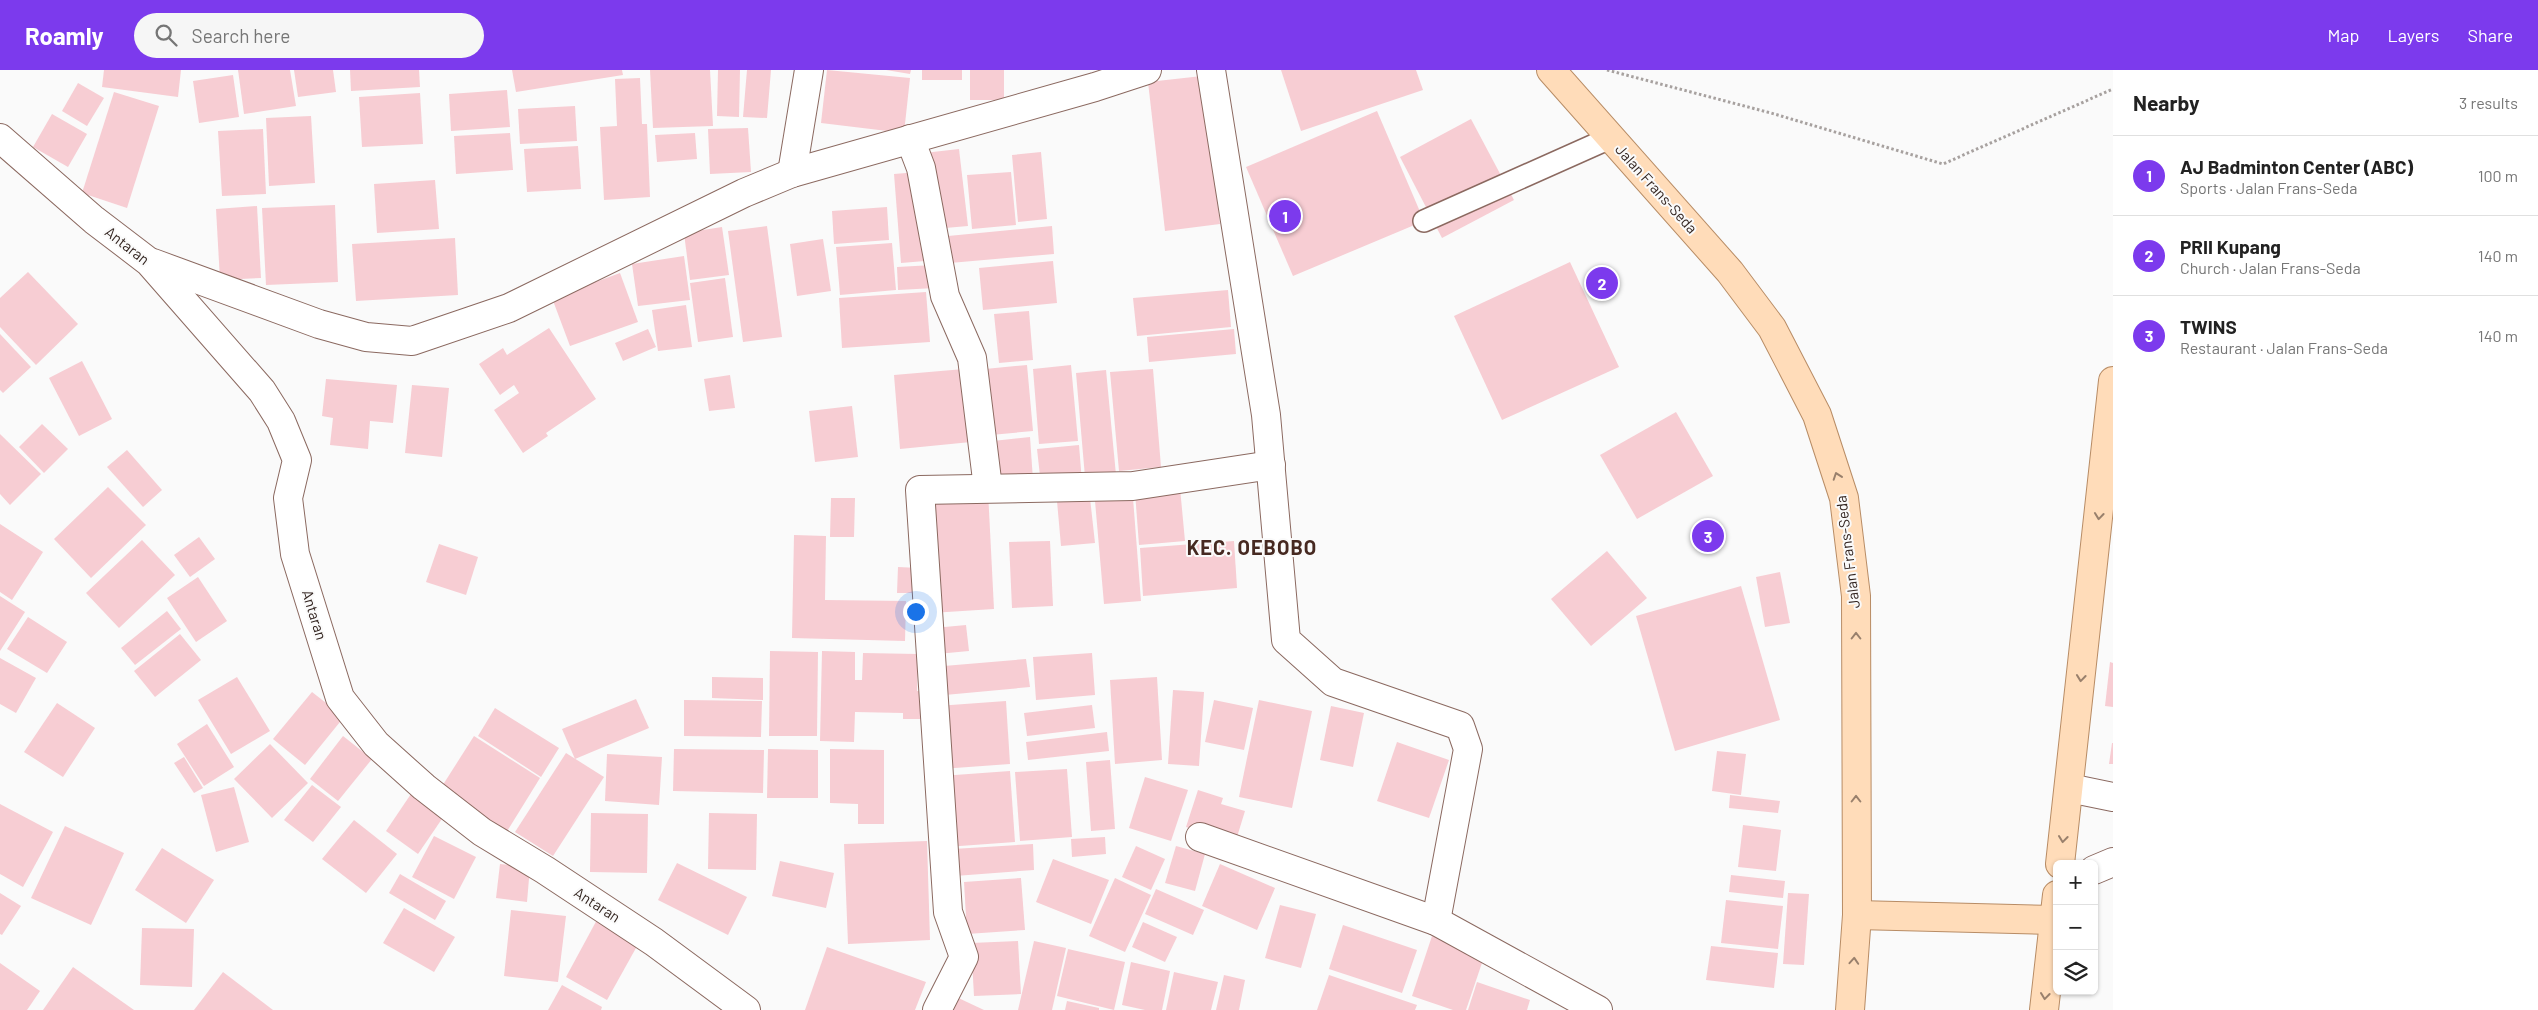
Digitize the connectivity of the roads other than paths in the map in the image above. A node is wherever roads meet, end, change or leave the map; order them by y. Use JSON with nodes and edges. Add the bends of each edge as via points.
{"nodes":[{"id":1,"x":809,"y":70,"type":"edge"},
{"id":2,"x":1147,"y":70,"type":"edge"},
{"id":3,"x":1211,"y":70,"type":"edge"},
{"id":4,"x":1551,"y":70,"type":"edge"},
{"id":5,"x":0,"y":138,"type":"edge"},
{"id":6,"x":1610,"y":138,"type":"junction"},
{"id":7,"x":910,"y":139,"type":"junction"},
{"id":8,"x":792,"y":173,"type":"junction"},
{"id":9,"x":1424,"y":221,"type":"dead end"},
{"id":10,"x":149,"y":262,"type":"junction"},
{"id":11,"x":2113,"y":381,"type":"edge"},
{"id":12,"x":1271,"y":465,"type":"junction"},
{"id":13,"x":2108,"y":479,"type":"edge"},
{"id":14,"x":988,"y":488,"type":"junction"},
{"id":15,"x":2069,"y":788,"type":"junction"},
{"id":16,"x":2113,"y":797,"type":"edge"},
{"id":17,"x":1200,"y":837,"type":"dead end"},
{"id":18,"x":2060,"y":860,"type":"edge"},
{"id":19,"x":2113,"y":862,"type":"edge"},
{"id":20,"x":2098,"y":868,"type":"edge"},
{"id":21,"x":2053,"y":908,"type":"edge"},
{"id":22,"x":1856,"y":915,"type":"junction"},
{"id":23,"x":1436,"y":921,"type":"junction"},
{"id":24,"x":2053,"y":927,"type":"edge"},
{"id":25,"x":746,"y":1010,"type":"edge"},
{"id":26,"x":937,"y":1010,"type":"edge"},
{"id":27,"x":1598,"y":1010,"type":"edge"},
{"id":28,"x":1850,"y":1010,"type":"edge"},
{"id":29,"x":2044,"y":1010,"type":"edge"}],
"edges":[{"from":1,"to":8,"type":"street"},
{"from":2,"to":7,"type":"street"},
{"from":3,"to":12,"type":"street","via":[[1266,415]]},
{"from":4,"to":6,"type":"main road","name":"Jalan Frans-Seda"},
{"from":5,"to":10,"type":"street","name":"Antaran","via":[[94,220]]},
{"from":6,"to":9,"type":"lane"},
{"from":22,"to":6,"type":"main road","name":"Jalan Frans-Seda","one_way":true,"via":[[1856,596],[1844,498],[1816,415],[1772,328],[1730,272]]},
{"from":7,"to":8,"type":"street"},
{"from":7,"to":14,"type":"street","via":[[921,168],[945,296],[972,358]]},
{"from":8,"to":10,"type":"street","via":[[744,193],[509,308],[412,341],[366,337],[319,324]]},
{"from":10,"to":25,"type":"street","name":"Antaran","via":[[262,391],[281,421],[297,460],[288,498],[295,554],[340,698],[376,744],[482,832],[654,942]]},
{"from":11,"to":13,"type":"main road"},
{"from":12,"to":14,"type":"street","via":[[1133,486]]},
{"from":12,"to":23,"type":"street","via":[[1286,640],[1333,682],[1460,726],[1468,749]]},
{"from":13,"to":15,"type":"main road","one_way":true},
{"from":14,"to":26,"type":"street","via":[[920,490],[948,912],[964,957]]},
{"from":15,"to":16,"type":"street"},
{"from":15,"to":18,"type":"main road","one_way":true},
{"from":17,"to":23,"type":"street"},
{"from":19,"to":20,"type":"street"},
{"from":21,"to":22,"type":"main road"},
{"from":28,"to":22,"type":"main road","name":"Jalan Frans-Seda","one_way":true},
{"from":23,"to":27,"type":"street"},
{"from":24,"to":29,"type":"main road","one_way":true}]}
